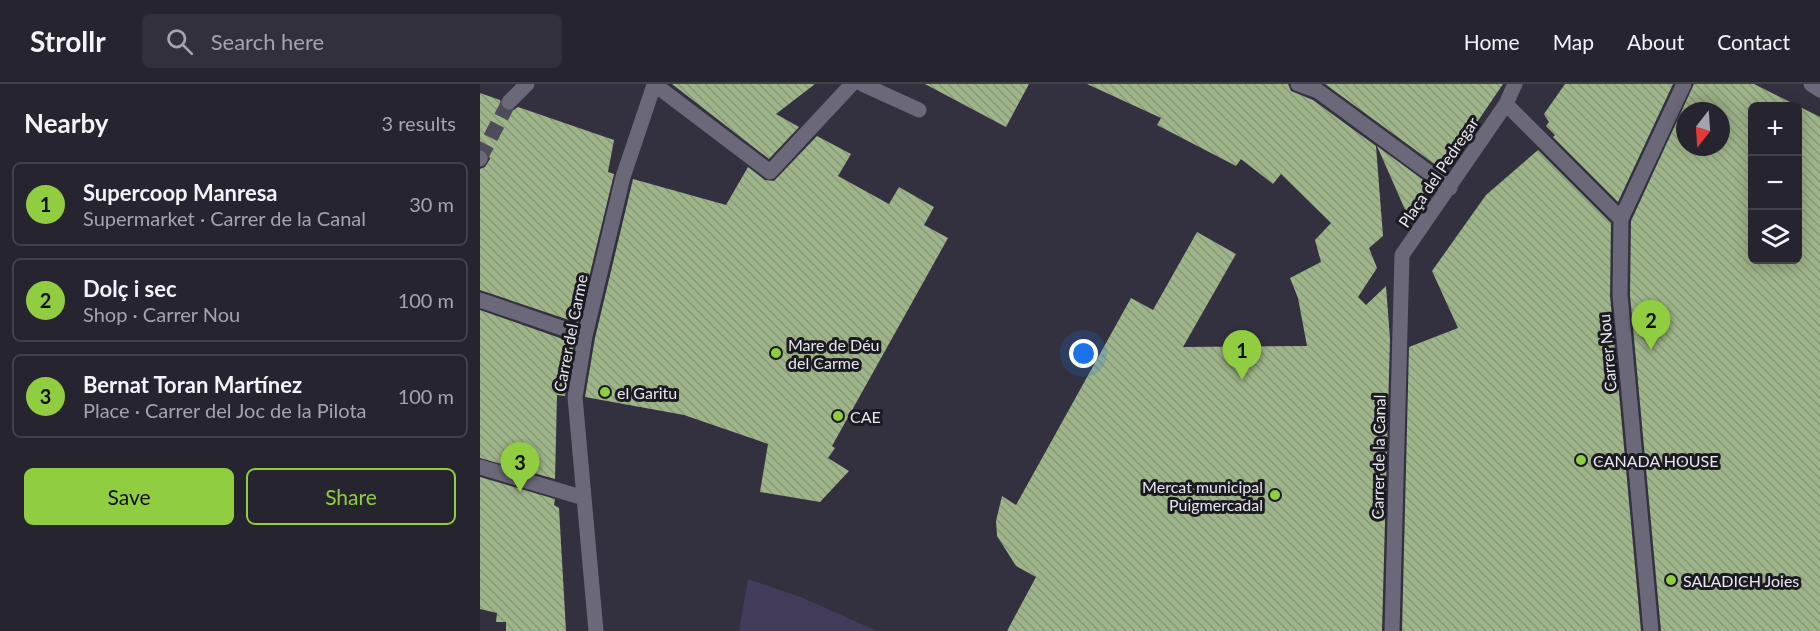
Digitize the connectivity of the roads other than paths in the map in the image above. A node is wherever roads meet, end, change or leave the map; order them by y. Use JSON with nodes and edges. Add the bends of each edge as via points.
{"nodes":[{"id":1,"x":527,"y":84,"type":"edge"},
{"id":2,"x":654,"y":84,"type":"edge"},
{"id":3,"x":852,"y":84,"type":"edge"},
{"id":4,"x":862,"y":84,"type":"edge"},
{"id":5,"x":1298,"y":84,"type":"edge"},
{"id":6,"x":1515,"y":84,"type":"edge"},
{"id":7,"x":1684,"y":84,"type":"edge"},
{"id":8,"x":1811,"y":84,"type":"edge"},
{"id":9,"x":1820,"y":90,"type":"edge"},
{"id":10,"x":509,"y":102,"type":"tunnel mouth"},
{"id":11,"x":1506,"y":104,"type":"junction"},
{"id":12,"x":919,"y":110,"type":"dead end"},
{"id":13,"x":1450,"y":188,"type":"junction"},
{"id":14,"x":1621,"y":219,"type":"junction"},
{"id":15,"x":1401,"y":283,"type":"joint"},
{"id":16,"x":480,"y":300,"type":"edge"},
{"id":17,"x":585,"y":336,"type":"junction"},
{"id":18,"x":480,"y":467,"type":"edge"},
{"id":19,"x":584,"y":498,"type":"junction"},
{"id":20,"x":596,"y":631,"type":"edge"},
{"id":21,"x":1392,"y":631,"type":"edge"},
{"id":22,"x":1651,"y":631,"type":"edge"}],
"edges":[{"from":1,"to":10,"type":"street"},
{"from":2,"to":3,"type":"street","via":[[770,172]]},
{"from":2,"to":17,"type":"street","name":"Carrer del Carme","via":[[623,177]]},
{"from":4,"to":12,"type":"street"},
{"from":5,"to":13,"type":"street","via":[[1318,91]]},
{"from":6,"to":11,"type":"street","name":"Plaça del Pedregar"},
{"from":7,"to":14,"type":"street","name":"Carrer Nou"},
{"from":8,"to":9,"type":"street"},
{"from":11,"to":13,"type":"street","name":"Plaça del Pedregar"},
{"from":11,"to":14,"type":"street"},
{"from":13,"to":15,"type":"street","name":"Plaça del Pedregar","via":[[1402,255]]},
{"from":14,"to":22,"type":"street","name":"Carrer Nou","via":[[1620,295]]},
{"from":15,"to":21,"type":"street","name":"Carrer de la Canal"},
{"from":16,"to":17,"type":"street"},
{"from":17,"to":19,"type":"street","name":"Carrer del Carme","via":[[575,397]]},
{"from":18,"to":19,"type":"street"},
{"from":19,"to":20,"type":"street","name":"Carrer del Carme"}]}
